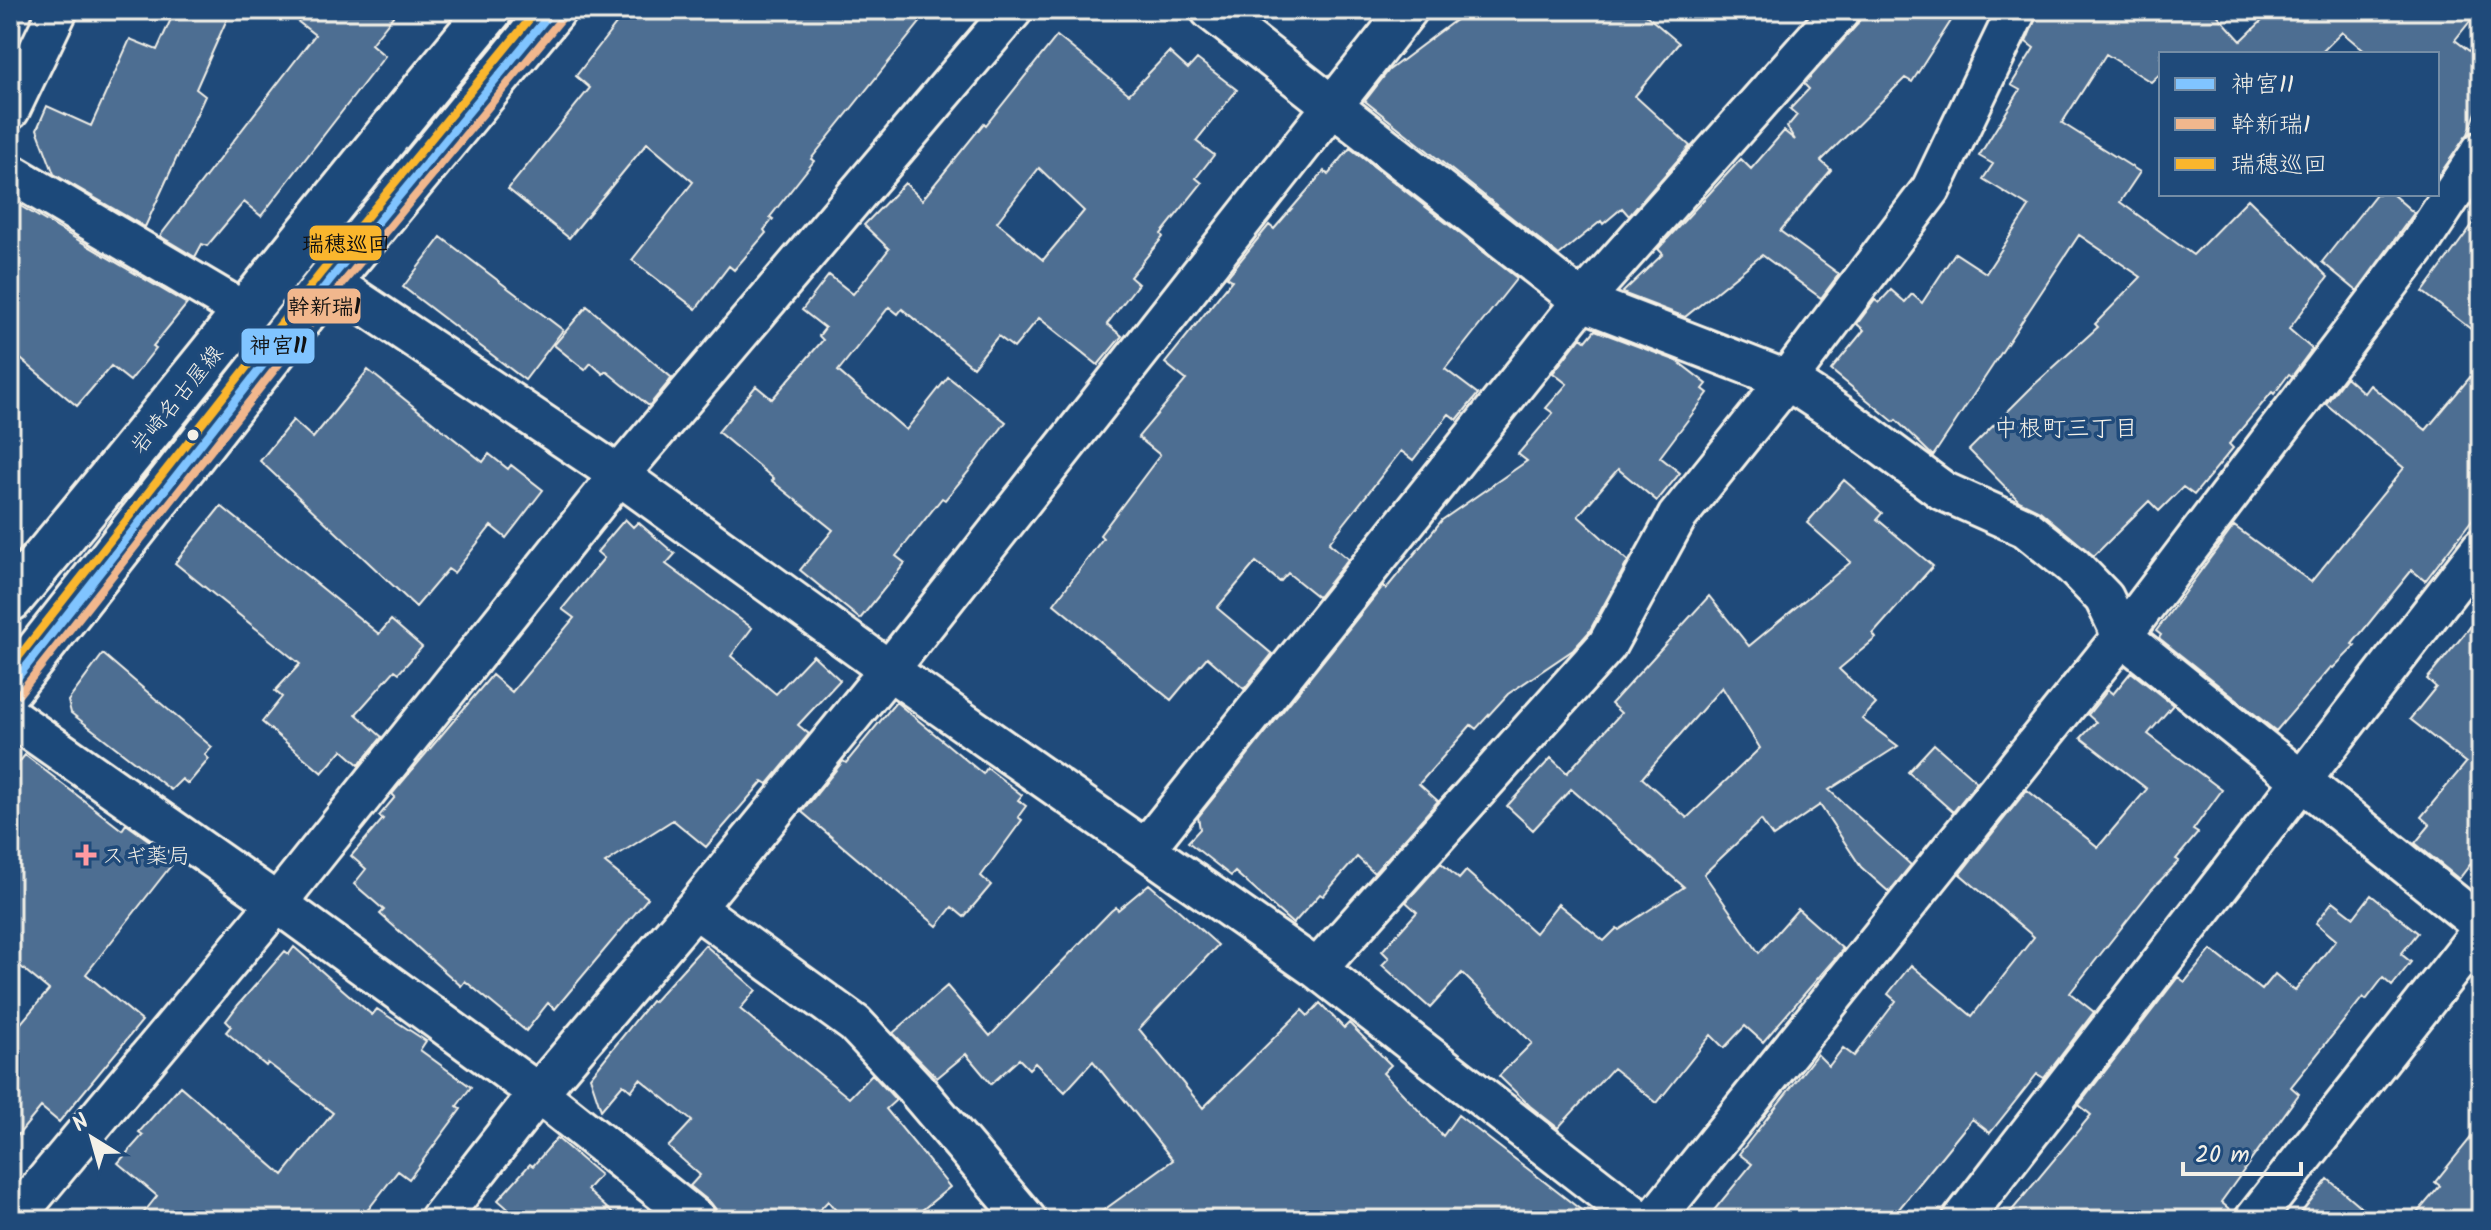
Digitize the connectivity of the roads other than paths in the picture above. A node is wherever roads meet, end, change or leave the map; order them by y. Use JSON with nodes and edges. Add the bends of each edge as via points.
{"nodes":[{"id":1,"x":58,"y":10,"type":"edge"},
{"id":2,"x":490,"y":10,"type":"edge"},
{"id":3,"x":553,"y":10,"type":"edge"},
{"id":4,"x":1013,"y":10,"type":"edge"},
{"id":5,"x":1210,"y":10,"type":"edge"},
{"id":6,"x":1408,"y":10,"type":"edge"},
{"id":7,"x":1841,"y":10,"type":"edge"},
{"id":8,"x":2017,"y":10,"type":"edge"},
{"id":9,"x":1335,"y":106,"type":"junction"},
{"id":10,"x":10,"y":110,"type":"edge"},
{"id":11,"x":2481,"y":151,"type":"edge"},
{"id":12,"x":10,"y":173,"type":"edge"},
{"id":13,"x":329,"y":281,"type":"junction"},
{"id":14,"x":1582,"y":301,"type":"junction"},
{"id":15,"x":245,"y":312,"type":"junction"},
{"id":16,"x":1787,"y":380,"type":"junction"},
{"id":17,"x":619,"y":475,"type":"junction"},
{"id":18,"x":2481,"y":548,"type":"edge"},
{"id":19,"x":10,"y":599,"type":"edge"},
{"id":20,"x":2122,"y":636,"type":"junction"},
{"id":21,"x":889,"y":670,"type":"junction"},
{"id":22,"x":22,"y":678,"type":"edge"},
{"id":23,"x":10,"y":716,"type":"edge"},
{"id":24,"x":2302,"y":780,"type":"junction"},
{"id":25,"x":1145,"y":849,"type":"junction"},
{"id":26,"x":277,"y":903,"type":"junction"},
{"id":27,"x":695,"y":908,"type":"junction"},
{"id":28,"x":2481,"y":925,"type":"edge"},
{"id":29,"x":2481,"y":931,"type":"edge"},
{"id":30,"x":1317,"y":969,"type":"junction"},
{"id":31,"x":538,"y":1093,"type":"junction"},
{"id":32,"x":13,"y":1220,"type":"edge"},
{"id":33,"x":439,"y":1220,"type":"edge"},
{"id":34,"x":697,"y":1220,"type":"edge"},
{"id":35,"x":1027,"y":1220,"type":"edge"},
{"id":36,"x":1640,"y":1220,"type":"edge"},
{"id":37,"x":1654,"y":1220,"type":"edge"},
{"id":38,"x":1962,"y":1220,"type":"edge"},
{"id":39,"x":2254,"y":1220,"type":"edge"}],
"edges":[{"from":1,"to":10,"type":"street"},
{"from":2,"to":15,"type":"main road","name":"岩崎名古屋線"},
{"from":3,"to":13,"type":"main road","name":"岩崎名古屋線"},
{"from":4,"to":17,"type":"street"},
{"from":5,"to":9,"type":"street"},
{"from":6,"to":9,"type":"street"},
{"from":7,"to":14,"type":"street"},
{"from":8,"to":16,"type":"street","via":[[1931,189]]},
{"from":9,"to":14,"type":"street"},
{"from":9,"to":21,"type":"street"},
{"from":11,"to":20,"type":"street","via":[[2421,242]]},
{"from":12,"to":15,"type":"street"},
{"from":13,"to":17,"type":"street"},
{"from":13,"to":22,"type":"main road","name":"岩崎名古屋線"},
{"from":14,"to":16,"type":"street"},
{"from":14,"to":25,"type":"street"},
{"from":15,"to":19,"type":"main road","name":"岩崎名古屋線"},
{"from":16,"to":20,"type":"street","via":[[1943,491],[2026,528],[2104,598]]},
{"from":16,"to":30,"type":"street","via":[[1677,517],[1607,645]]},
{"from":17,"to":21,"type":"street"},
{"from":17,"to":26,"type":"street"},
{"from":18,"to":24,"type":"street"},
{"from":20,"to":24,"type":"street"},
{"from":20,"to":37,"type":"street"},
{"from":21,"to":25,"type":"street"},
{"from":21,"to":27,"type":"street"},
{"from":23,"to":26,"type":"street"},
{"from":24,"to":28,"type":"street"},
{"from":24,"to":38,"type":"street"},
{"from":25,"to":30,"type":"street"},
{"from":26,"to":31,"type":"street"},
{"from":26,"to":32,"type":"street"},
{"from":27,"to":31,"type":"street"},
{"from":27,"to":35,"type":"street","via":[[855,1024]]},
{"from":29,"to":39,"type":"street"},
{"from":30,"to":36,"type":"street"},
{"from":31,"to":33,"type":"street"},
{"from":31,"to":34,"type":"street"}]}
